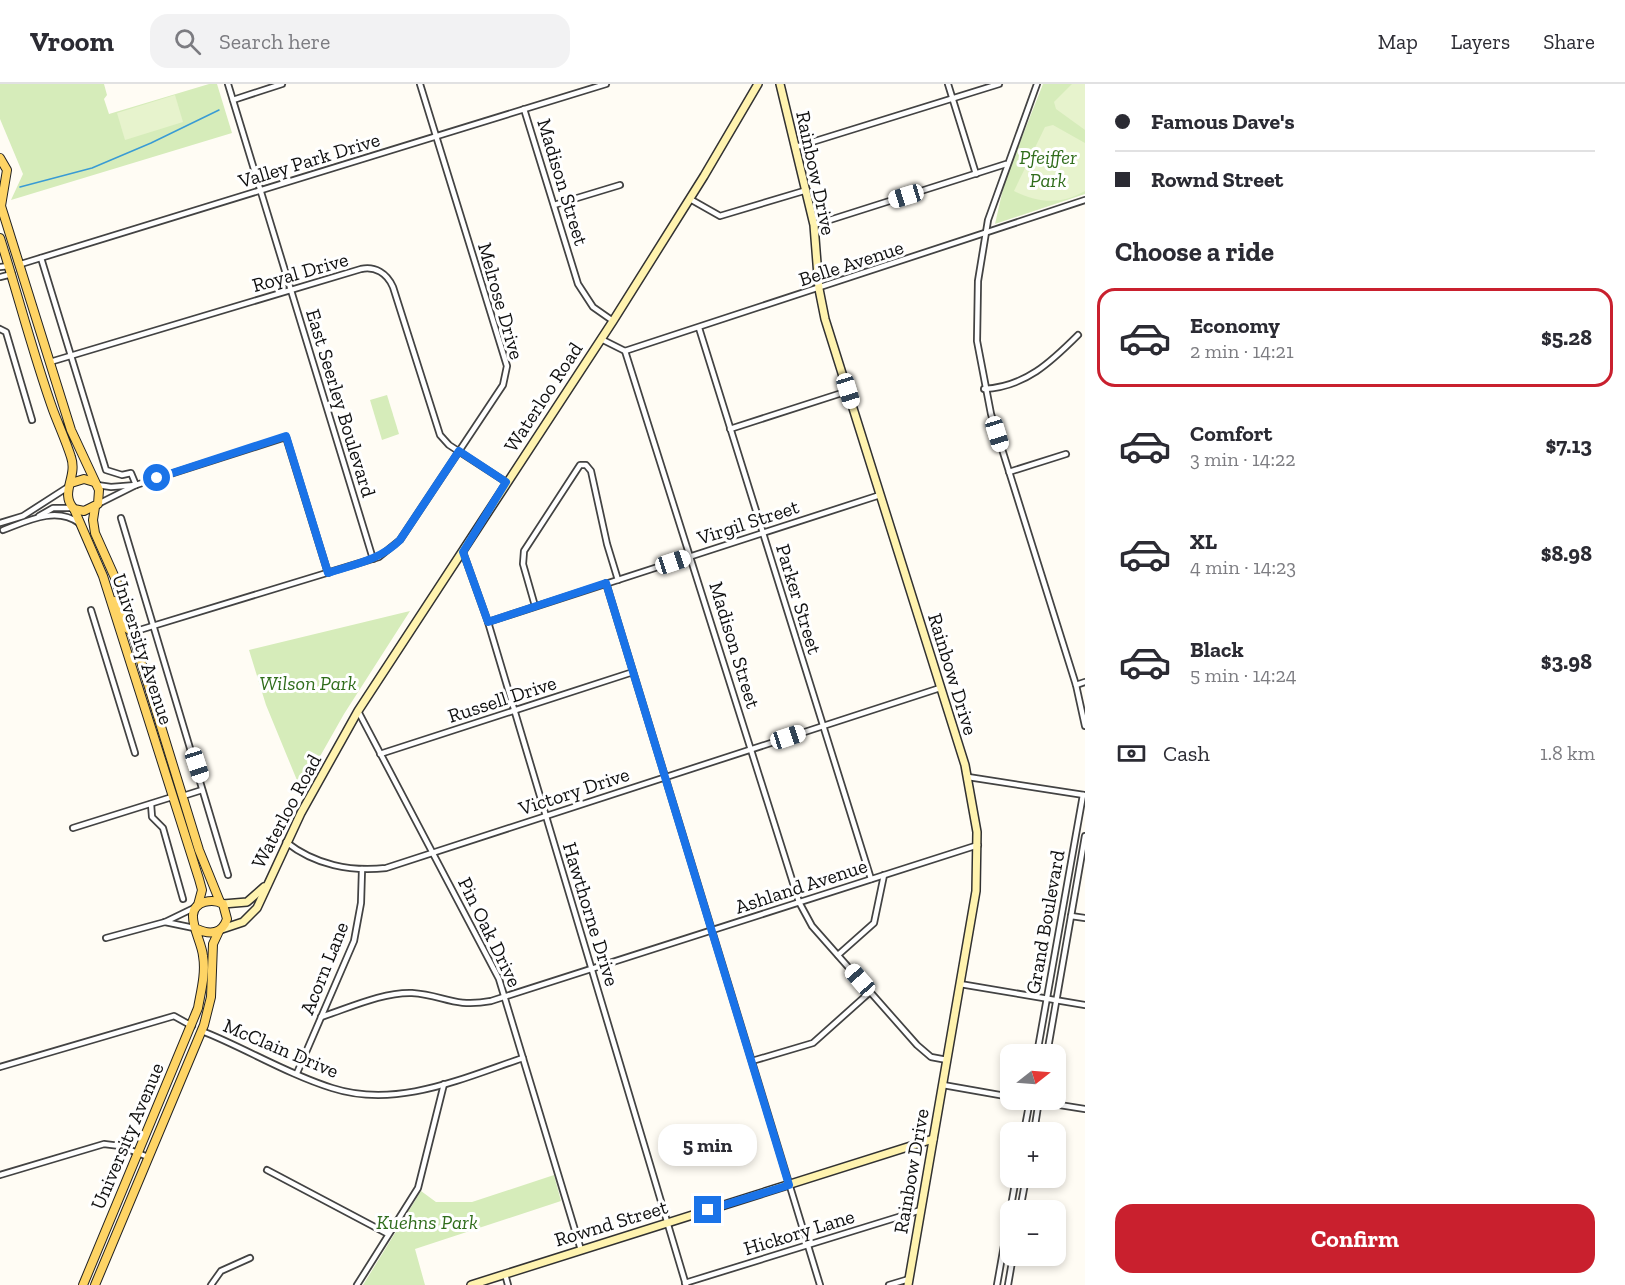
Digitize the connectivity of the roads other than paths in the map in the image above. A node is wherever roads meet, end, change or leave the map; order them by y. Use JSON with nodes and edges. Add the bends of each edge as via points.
{"nodes":[{"id":1,"x":228,"y":84,"type":"edge"},
{"id":2,"x":282,"y":84,"type":"edge"},
{"id":3,"x":420,"y":84,"type":"edge"},
{"id":4,"x":606,"y":84,"type":"edge"},
{"id":5,"x":758,"y":84,"type":"edge"},
{"id":6,"x":780,"y":84,"type":"edge"},
{"id":7,"x":948,"y":84,"type":"edge"},
{"id":8,"x":999,"y":84,"type":"edge"},
{"id":9,"x":1037,"y":84,"type":"edge"},
{"id":10,"x":267,"y":86,"type":"edge"},
{"id":11,"x":952,"y":98,"type":"junction"},
{"id":12,"x":233,"y":100,"type":"junction"},
{"id":13,"x":524,"y":109,"type":"junction"},
{"id":14,"x":436,"y":136,"type":"junction"},
{"id":15,"x":796,"y":147,"type":"junction"},
{"id":16,"x":0,"y":152,"type":"edge"},
{"id":17,"x":0,"y":158,"type":"edge"},
{"id":18,"x":1006,"y":164,"type":"junction"},
{"id":19,"x":6,"y":165,"type":"junction"},
{"id":20,"x":976,"y":174,"type":"junction"},
{"id":21,"x":3,"y":182,"type":"edge"},
{"id":22,"x":620,"y":185,"type":"dead end"},
{"id":23,"x":807,"y":190,"type":"junction"},
{"id":24,"x":259,"y":191,"type":"junction"},
{"id":25,"x":690,"y":200,"type":"junction"},
{"id":26,"x":1085,"y":200,"type":"edge"},
{"id":27,"x":554,"y":206,"type":"junction"},
{"id":28,"x":814,"y":225,"type":"junction"},
{"id":29,"x":985,"y":234,"type":"junction"},
{"id":30,"x":0,"y":238,"type":"edge"},
{"id":31,"x":41,"y":258,"type":"junction"},
{"id":32,"x":21,"y":264,"type":"junction"},
{"id":33,"x":0,"y":267,"type":"edge"},
{"id":34,"x":10,"y":270,"type":"junction"},
{"id":35,"x":0,"y":277,"type":"edge"},
{"id":36,"x":819,"y":289,"type":"junction"},
{"id":37,"x":290,"y":290,"type":"junction"},
{"id":38,"x":36,"y":315,"type":"junction"},
{"id":39,"x":26,"y":319,"type":"junction"},
{"id":40,"x":613,"y":321,"type":"junction"},
{"id":41,"x":699,"y":328,"type":"junction"},
{"id":42,"x":0,"y":329,"type":"edge"},
{"id":43,"x":1078,"y":334,"type":"dead end"},
{"id":44,"x":601,"y":339,"type":"junction"},
{"id":45,"x":625,"y":351,"type":"junction"},
{"id":46,"x":72,"y":356,"type":"junction"},
{"id":47,"x":50,"y":362,"type":"junction"},
{"id":48,"x":984,"y":388,"type":"junction"},
{"id":49,"x":848,"y":391,"type":"junction"},
{"id":50,"x":32,"y":420,"type":"dead end"},
{"id":51,"x":730,"y":429,"type":"junction"},
{"id":52,"x":459,"y":451,"type":"junction"},
{"id":53,"x":1066,"y":454,"type":"dead end"},
{"id":54,"x":1009,"y":472,"type":"junction"},
{"id":55,"x":506,"y":482,"type":"junction"},
{"id":56,"x":95,"y":484,"type":"junction"},
{"id":57,"x":70,"y":485,"type":"junction"},
{"id":58,"x":136,"y":485,"type":"junction"},
{"id":59,"x":880,"y":495,"type":"junction"},
{"id":60,"x":96,"y":506,"type":"junction"},
{"id":61,"x":73,"y":508,"type":"junction"},
{"id":62,"x":120,"y":518,"type":"dead end"},
{"id":63,"x":34,"y":519,"type":"junction"},
{"id":64,"x":0,"y":523,"type":"edge"},
{"id":65,"x":79,"y":523,"type":"junction"},
{"id":66,"x":3,"y":530,"type":"dead end"},
{"id":67,"x":763,"y":533,"type":"junction"},
{"id":68,"x":463,"y":552,"type":"junction"},
{"id":69,"x":691,"y":556,"type":"junction"},
{"id":70,"x":373,"y":559,"type":"junction"},
{"id":71,"x":328,"y":573,"type":"junction"},
{"id":72,"x":618,"y":580,"type":"junction"},
{"id":73,"x":606,"y":583,"type":"junction"},
{"id":74,"x":107,"y":590,"type":"junction"},
{"id":75,"x":535,"y":606,"type":"junction"},
{"id":76,"x":91,"y":610,"type":"dead end"},
{"id":77,"x":488,"y":622,"type":"junction"},
{"id":78,"x":154,"y":626,"type":"junction"},
{"id":79,"x":133,"y":632,"type":"junction"},
{"id":80,"x":633,"y":672,"type":"junction"},
{"id":81,"x":1085,"y":682,"type":"edge"},
{"id":82,"x":1076,"y":685,"type":"junction"},
{"id":83,"x":940,"y":688,"type":"junction"},
{"id":84,"x":358,"y":711,"type":"junction"},
{"id":85,"x":514,"y":711,"type":"junction"},
{"id":86,"x":823,"y":725,"type":"junction"},
{"id":87,"x":1085,"y":726,"type":"edge"},
{"id":88,"x":752,"y":749,"type":"junction"},
{"id":89,"x":135,"y":753,"type":"dead end"},
{"id":90,"x":380,"y":754,"type":"junction"},
{"id":91,"x":665,"y":777,"type":"junction"},
{"id":92,"x":968,"y":777,"type":"junction"},
{"id":93,"x":202,"y":790,"type":"junction"},
{"id":94,"x":1084,"y":795,"type":"edge"},
{"id":95,"x":183,"y":796,"type":"junction"},
{"id":96,"x":172,"y":797,"type":"junction"},
{"id":97,"x":151,"y":804,"type":"junction"},
{"id":98,"x":546,"y":816,"type":"junction"},
{"id":99,"x":73,"y":828,"type":"dead end"},
{"id":100,"x":1085,"y":836,"type":"edge"},
{"id":101,"x":195,"y":838,"type":"junction"},
{"id":102,"x":286,"y":842,"type":"junction"},
{"id":103,"x":978,"y":845,"type":"junction"},
{"id":104,"x":433,"y":851,"type":"junction"},
{"id":105,"x":362,"y":870,"type":"junction"},
{"id":106,"x":228,"y":875,"type":"dead end"},
{"id":107,"x":884,"y":875,"type":"junction"},
{"id":108,"x":871,"y":879,"type":"junction"},
{"id":109,"x":266,"y":885,"type":"junction"},
{"id":110,"x":183,"y":899,"type":"dead end"},
{"id":111,"x":799,"y":902,"type":"junction"},
{"id":112,"x":221,"y":903,"type":"junction"},
{"id":113,"x":197,"y":906,"type":"junction"},
{"id":114,"x":1071,"y":916,"type":"junction"},
{"id":115,"x":1085,"y":918,"type":"edge"},
{"id":116,"x":165,"y":922,"type":"junction"},
{"id":117,"x":197,"y":928,"type":"junction"},
{"id":118,"x":220,"y":930,"type":"junction"},
{"id":119,"x":713,"y":930,"type":"junction"},
{"id":120,"x":106,"y":938,"type":"dead end"},
{"id":121,"x":838,"y":955,"type":"junction"},
{"id":122,"x":591,"y":969,"type":"junction"},
{"id":123,"x":960,"y":984,"type":"junction"},
{"id":124,"x":870,"y":992,"type":"junction"},
{"id":125,"x":505,"y":997,"type":"junction"},
{"id":126,"x":1047,"y":999,"type":"junction"},
{"id":127,"x":1057,"y":1000,"type":"junction"},
{"id":128,"x":1085,"y":1005,"type":"edge"},
{"id":129,"x":321,"y":1017,"type":"junction"},
{"id":130,"x":192,"y":1026,"type":"junction"},
{"id":131,"x":202,"y":1031,"type":"junction"},
{"id":132,"x":1039,"y":1044,"type":"edge"},
{"id":133,"x":1049,"y":1044,"type":"edge"},
{"id":134,"x":524,"y":1058,"type":"junction"},
{"id":135,"x":947,"y":1060,"type":"junction"},
{"id":136,"x":752,"y":1061,"type":"junction"},
{"id":137,"x":0,"y":1067,"type":"edge"},
{"id":138,"x":297,"y":1073,"type":"junction"},
{"id":139,"x":444,"y":1084,"type":"junction"},
{"id":140,"x":943,"y":1085,"type":"junction"},
{"id":141,"x":1000,"y":1095,"type":"edge"},
{"id":142,"x":1066,"y":1105,"type":"edge"},
{"id":143,"x":1085,"y":1109,"type":"edge"},
{"id":144,"x":933,"y":1139,"type":"junction"},
{"id":145,"x":139,"y":1153,"type":"junction"},
{"id":146,"x":148,"y":1157,"type":"junction"},
{"id":147,"x":267,"y":1170,"type":"dead end"},
{"id":148,"x":0,"y":1175,"type":"edge"},
{"id":149,"x":789,"y":1185,"type":"junction"},
{"id":150,"x":1014,"y":1188,"type":"edge"},
{"id":151,"x":921,"y":1210,"type":"junction"},
{"id":152,"x":667,"y":1223,"type":"junction"},
{"id":153,"x":388,"y":1234,"type":"junction"},
{"id":154,"x":807,"y":1246,"type":"junction"},
{"id":155,"x":581,"y":1250,"type":"junction"},
{"id":156,"x":250,"y":1258,"type":"dead end"},
{"id":157,"x":1011,"y":1266,"type":"edge"},
{"id":158,"x":505,"y":1274,"type":"junction"},
{"id":159,"x":908,"y":1282,"type":"edge"},
{"id":160,"x":686,"y":1284,"type":"edge"},
{"id":161,"x":83,"y":1285,"type":"edge"},
{"id":162,"x":95,"y":1285,"type":"edge"},
{"id":163,"x":211,"y":1285,"type":"edge"},
{"id":164,"x":357,"y":1285,"type":"edge"},
{"id":165,"x":471,"y":1285,"type":"edge"},
{"id":166,"x":508,"y":1285,"type":"edge"},
{"id":167,"x":820,"y":1285,"type":"edge"},
{"id":168,"x":889,"y":1285,"type":"edge"},
{"id":169,"x":997,"y":1285,"type":"edge"},
{"id":170,"x":1008,"y":1285,"type":"edge"}],
"edges":[{"from":1,"to":12,"type":"street","name":"East Seerley Boulevard"},
{"from":2,"to":10,"type":"street"},
{"from":3,"to":14,"type":"street","name":"Melrose Drive"},
{"from":4,"to":13,"type":"street","name":"Valley Park Drive"},
{"from":5,"to":25,"type":"main road","name":"Waterloo Road"},
{"from":6,"to":15,"type":"main road","name":"Rainbow Drive"},
{"from":7,"to":11,"type":"street"},
{"from":8,"to":11,"type":"street"},
{"from":9,"to":18,"type":"street"},
{"from":10,"to":12,"type":"street"},
{"from":11,"to":15,"type":"street"},
{"from":11,"to":20,"type":"street"},
{"from":12,"to":24,"type":"street","name":"East Seerley Boulevard"},
{"from":13,"to":14,"type":"street","name":"Valley Park Drive"},
{"from":13,"to":27,"type":"street","name":"Madison Street"},
{"from":14,"to":24,"type":"street","name":"Valley Park Drive"},
{"from":14,"to":52,"type":"street","name":"Melrose Drive","via":[[507,366],[500,391]]},
{"from":15,"to":23,"type":"main road","name":"Rainbow Drive"},
{"from":16,"to":19,"type":"main road"},
{"from":17,"to":19,"type":"main road"},
{"from":18,"to":20,"type":"street"},
{"from":18,"to":29,"type":"street"},
{"from":19,"to":21,"type":"main road"},
{"from":20,"to":28,"type":"street"},
{"from":21,"to":32,"type":"main road","via":[[1,206]]},
{"from":22,"to":27,"type":"street"},
{"from":23,"to":25,"type":"street","via":[[720,216]]},
{"from":23,"to":28,"type":"main road","name":"Rainbow Drive"},
{"from":24,"to":31,"type":"street","name":"Valley Park Drive"},
{"from":24,"to":37,"type":"street","name":"East Seerley Boulevard"},
{"from":25,"to":40,"type":"main road","name":"Waterloo Road"},
{"from":26,"to":29,"type":"street","name":"Belle Avenue"},
{"from":27,"to":40,"type":"street","name":"Madison Street","via":[[582,291],[597,310]]},
{"from":28,"to":36,"type":"main road","name":"Rainbow Drive"},
{"from":29,"to":36,"type":"street","name":"Belle Avenue"},
{"from":29,"to":48,"type":"street","via":[[976,322]]},
{"from":30,"to":34,"type":"main road"},
{"from":31,"to":32,"type":"street","name":"Valley Park Drive"},
{"from":31,"to":46,"type":"street"},
{"from":32,"to":38,"type":"main road"},
{"from":33,"to":34,"type":"street"},
{"from":34,"to":35,"type":"street"},
{"from":34,"to":38,"type":"main road","via":[[17,276],[26,304]]},
{"from":34,"to":39,"type":"main road"},
{"from":36,"to":41,"type":"street","name":"Belle Avenue"},
{"from":36,"to":49,"type":"main road","name":"Rainbow Drive"},
{"from":37,"to":46,"type":"street","name":"Royal Drive"},
{"from":37,"to":52,"type":"street","name":"Royal Drive","via":[[366,268],[385,274],[393,287],[437,429]]},
{"from":37,"to":70,"type":"street","name":"East Seerley Boulevard"},
{"from":38,"to":47,"type":"main road"},
{"from":39,"to":47,"type":"main road","via":[[43,358]]},
{"from":39,"to":57,"type":"main road","via":[[52,408],[72,459]]},
{"from":40,"to":44,"type":"main road","name":"Waterloo Road"},
{"from":41,"to":45,"type":"street","name":"Belle Avenue"},
{"from":41,"to":51,"type":"street","name":"Parker Street"},
{"from":42,"to":50,"type":"street","via":[[6,332]]},
{"from":43,"to":48,"type":"street","via":[[1039,372],[1002,386]]},
{"from":44,"to":45,"type":"street"},
{"from":44,"to":55,"type":"main road","name":"Waterloo Road"},
{"from":45,"to":69,"type":"street","name":"Madison Street"},
{"from":46,"to":47,"type":"street","name":"Royal Drive"},
{"from":46,"to":58,"type":"street","via":[[106,470],[122,475],[132,473]]},
{"from":47,"to":56,"type":"main road","via":[[71,430]]},
{"from":48,"to":54,"type":"street"},
{"from":49,"to":51,"type":"street"},
{"from":49,"to":59,"type":"main road","name":"Rainbow Drive"},
{"from":51,"to":67,"type":"street","name":"Parker Street"},
{"from":52,"to":55,"type":"street","name":"Royal Drive"},
{"from":52,"to":70,"type":"street","name":"Melrose Drive","via":[[400,540]]},
{"from":53,"to":54,"type":"street"},
{"from":54,"to":82,"type":"street"},
{"from":55,"to":68,"type":"main road","name":"Waterloo Road"},
{"from":56,"to":57,"type":"main road","via":[[84,479]]},
{"from":56,"to":58,"type":"street","via":[[111,488]]},
{"from":56,"to":60,"type":"main road","via":[[100,497]]},
{"from":57,"to":61,"type":"main road","via":[[67,498]]},
{"from":57,"to":64,"type":"street","via":[[23,516]]},
{"from":58,"to":60,"type":"street"},
{"from":58,"to":71,"type":"street","via":[[286,436]]},
{"from":59,"to":67,"type":"street","name":"Virgil Street"},
{"from":59,"to":83,"type":"main road","name":"Rainbow Drive"},
{"from":60,"to":61,"type":"main road","via":[[84,511]]},
{"from":60,"to":79,"type":"main road","name":"University Avenue","via":[[93,525]]},
{"from":61,"to":63,"type":"street","via":[[53,508]]},
{"from":61,"to":65,"type":"main road","name":"University Avenue"},
{"from":62,"to":78,"type":"street"},
{"from":63,"to":65,"type":"street","via":[[57,514]]},
{"from":63,"to":66,"type":"street"},
{"from":65,"to":74,"type":"main road","name":"University Avenue"},
{"from":67,"to":69,"type":"street","name":"Virgil Street"},
{"from":67,"to":86,"type":"street","name":"Parker Street"},
{"from":68,"to":77,"type":"street","name":"Hawthorne Drive"},
{"from":68,"to":84,"type":"main road","name":"Waterloo Road"},
{"from":69,"to":72,"type":"street","name":"Virgil Street"},
{"from":69,"to":88,"type":"street","name":"Madison Street"},
{"from":70,"to":71,"type":"street","name":"Melrose Drive"},
{"from":71,"to":78,"type":"street","name":"Melrose Drive"},
{"from":72,"to":73,"type":"street","name":"Virgil Street"},
{"from":72,"to":75,"type":"street","via":[[591,471],[580,465],[524,551],[523,564]]},
{"from":73,"to":75,"type":"street","name":"Virgil Street"},
{"from":73,"to":80,"type":"street"},
{"from":74,"to":79,"type":"main road","via":[[125,627]]},
{"from":74,"to":96,"type":"main road","name":"University Avenue"},
{"from":75,"to":77,"type":"street","name":"Virgil Street"},
{"from":76,"to":89,"type":"street"},
{"from":77,"to":85,"type":"street","name":"Hawthorne Drive"},
{"from":78,"to":79,"type":"street","name":"Melrose Drive"},
{"from":78,"to":93,"type":"street"},
{"from":79,"to":95,"type":"main road","name":"University Avenue"},
{"from":80,"to":85,"type":"street","name":"Russell Drive"},
{"from":80,"to":91,"type":"street"},
{"from":81,"to":82,"type":"street"},
{"from":82,"to":87,"type":"street"},
{"from":83,"to":86,"type":"street","name":"Victory Drive"},
{"from":83,"to":92,"type":"main road","name":"Rainbow Drive"},
{"from":84,"to":90,"type":"street","name":"Pin Oak Drive"},
{"from":84,"to":102,"type":"main road","name":"Waterloo Road"},
{"from":85,"to":90,"type":"street","name":"Russell Drive"},
{"from":85,"to":98,"type":"street","name":"Hawthorne Drive"},
{"from":86,"to":88,"type":"street","name":"Victory Drive"},
{"from":86,"to":108,"type":"street","name":"Parker Street"},
{"from":88,"to":91,"type":"street","name":"Victory Drive"},
{"from":88,"to":111,"type":"street","name":"Madison Street"},
{"from":90,"to":104,"type":"street","name":"Pin Oak Drive"},
{"from":91,"to":98,"type":"street","name":"Victory Drive"},
{"from":91,"to":119,"type":"street"},
{"from":92,"to":94,"type":"street"},
{"from":92,"to":103,"type":"main road","name":"Rainbow Drive"},
{"from":93,"to":95,"type":"street"},
{"from":93,"to":106,"type":"street"},
{"from":94,"to":126,"type":"street","name":"Grand Boulevard"},
{"from":95,"to":101,"type":"main road","name":"University Avenue"},
{"from":96,"to":97,"type":"street"},
{"from":96,"to":101,"type":"main road"},
{"from":96,"to":113,"type":"main road","name":"University Avenue","via":[[200,879],[202,890]]},
{"from":97,"to":99,"type":"street"},
{"from":97,"to":110,"type":"street","via":[[152,817],[163,828]]},
{"from":98,"to":104,"type":"street","name":"Victory Drive"},
{"from":98,"to":122,"type":"street","name":"Hawthorne Drive"},
{"from":100,"to":114,"type":"street","name":"Grand Boulevard"},
{"from":101,"to":112,"type":"main road","name":"University Avenue"},
{"from":102,"to":105,"type":"street","name":"Victory Drive","via":[[317,861]]},
{"from":102,"to":109,"type":"main road","name":"Waterloo Road"},
{"from":103,"to":107,"type":"street","name":"Ashland Avenue"},
{"from":103,"to":123,"type":"main road","name":"Rainbow Drive","via":[[976,891]]},
{"from":104,"to":105,"type":"street","name":"Victory Drive","via":[[396,866]]},
{"from":104,"to":125,"type":"street","name":"Pin Oak Drive"},
{"from":105,"to":129,"type":"street","name":"Acorn Lane","via":[[358,931]]},
{"from":107,"to":108,"type":"street","name":"Ashland Avenue"},
{"from":107,"to":121,"type":"street","via":[[874,923]]},
{"from":108,"to":111,"type":"street","name":"Ashland Avenue"},
{"from":109,"to":112,"type":"main road","name":"Waterloo Road","via":[[247,902]]},
{"from":109,"to":118,"type":"main road","name":"Waterloo Road","via":[[251,916]]},
{"from":111,"to":119,"type":"street","name":"Ashland Avenue"},
{"from":111,"to":121,"type":"street","name":"Madison Street","via":[[808,921]]},
{"from":112,"to":113,"type":"main road","via":[[209,901]]},
{"from":112,"to":118,"type":"main road","via":[[227,919]]},
{"from":113,"to":116,"type":"street"},
{"from":113,"to":117,"type":"main road","via":[[193,914]]},
{"from":114,"to":115,"type":"street"},
{"from":114,"to":127,"type":"street","name":"Grand Boulevard"},
{"from":116,"to":117,"type":"street"},
{"from":116,"to":120,"type":"street"},
{"from":117,"to":118,"type":"main road","via":[[206,933]]},
{"from":117,"to":130,"type":"main road","name":"University Avenue","via":[[204,959],[203,981]]},
{"from":118,"to":131,"type":"main road","name":"University Avenue","via":[[213,944],[211,997]]},
{"from":119,"to":122,"type":"street","name":"Ashland Avenue"},
{"from":119,"to":136,"type":"street"},
{"from":121,"to":124,"type":"street","name":"Madison Street"},
{"from":122,"to":125,"type":"street","name":"Ashland Avenue"},
{"from":122,"to":152,"type":"street","name":"Hawthorne Drive"},
{"from":123,"to":126,"type":"street"},
{"from":123,"to":135,"type":"main road","name":"Rainbow Drive"},
{"from":124,"to":135,"type":"street","name":"Madison Street","via":[[917,1046],[931,1057]]},
{"from":124,"to":136,"type":"street","via":[[813,1043]]},
{"from":125,"to":129,"type":"street","name":"Ashland Avenue","via":[[467,1005],[421,994],[401,994]]},
{"from":125,"to":134,"type":"street","name":"Pin Oak Drive"},
{"from":126,"to":127,"type":"street"},
{"from":126,"to":132,"type":"street","name":"Grand Boulevard"},
{"from":127,"to":128,"type":"street"},
{"from":127,"to":133,"type":"street","name":"Grand Boulevard"},
{"from":129,"to":138,"type":"street","name":"Acorn Lane"},
{"from":130,"to":137,"type":"street","name":"McClain Drive","via":[[174,1016]]},
{"from":130,"to":145,"type":"main road","name":"University Avenue"},
{"from":131,"to":138,"type":"street","name":"McClain Drive"},
{"from":131,"to":146,"type":"main road","name":"University Avenue"},
{"from":134,"to":139,"type":"street","name":"McClain Drive"},
{"from":134,"to":155,"type":"street","name":"Pin Oak Drive"},
{"from":135,"to":140,"type":"main road","name":"Rainbow Drive"},
{"from":136,"to":149,"type":"street"},
{"from":138,"to":139,"type":"street","name":"McClain Drive","via":[[334,1089],[362,1094],[412,1092]]},
{"from":139,"to":153,"type":"street","via":[[418,1188]]},
{"from":140,"to":141,"type":"street"},
{"from":140,"to":144,"type":"main road","name":"Rainbow Drive"},
{"from":142,"to":143,"type":"street"},
{"from":144,"to":149,"type":"main road","name":"Rownd Street"},
{"from":144,"to":151,"type":"main road","name":"Rainbow Drive"},
{"from":145,"to":146,"type":"street"},
{"from":145,"to":148,"type":"street","via":[[104,1144]]},
{"from":145,"to":161,"type":"main road","name":"University Avenue"},
{"from":146,"to":162,"type":"main road","name":"University Avenue"},
{"from":147,"to":153,"type":"street"},
{"from":149,"to":152,"type":"main road","name":"Rownd Street"},
{"from":149,"to":154,"type":"street"},
{"from":150,"to":169,"type":"street"},
{"from":151,"to":154,"type":"street","name":"Hickory Lane"},
{"from":151,"to":159,"type":"main road","name":"Rainbow Drive"},
{"from":152,"to":155,"type":"main road","name":"Rownd Street"},
{"from":152,"to":160,"type":"street","name":"Hawthorne Drive"},
{"from":153,"to":164,"type":"street"},
{"from":154,"to":160,"type":"street","name":"Hickory Lane"},
{"from":154,"to":167,"type":"street"},
{"from":155,"to":158,"type":"main road","name":"Rownd Street"},
{"from":156,"to":163,"type":"street","via":[[221,1271]]},
{"from":157,"to":170,"type":"street"},
{"from":158,"to":165,"type":"main road","name":"Rownd Street"},
{"from":158,"to":166,"type":"street"},
{"from":159,"to":168,"type":"street"}]}
